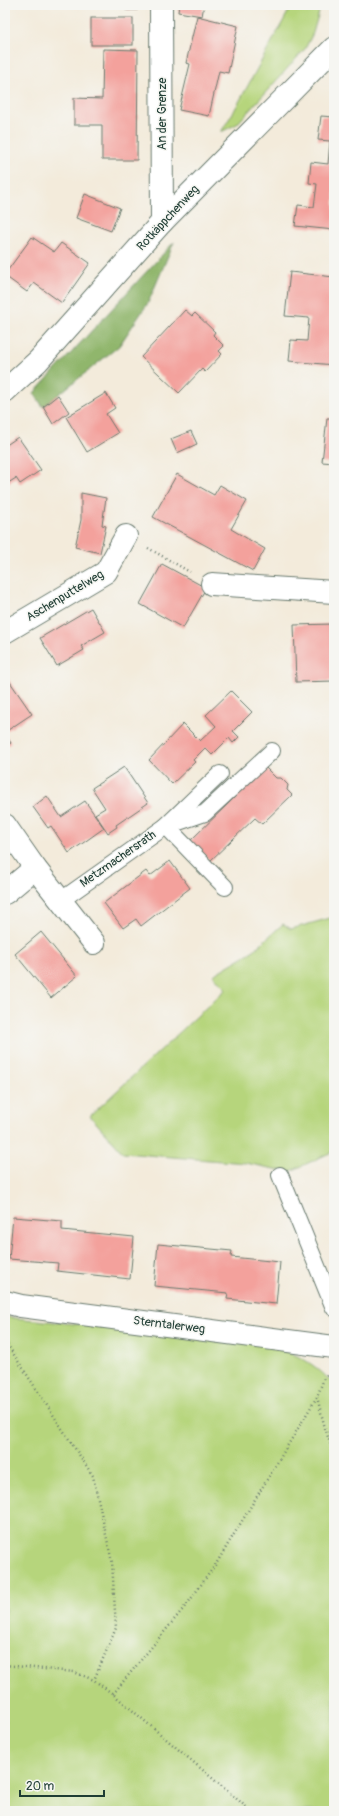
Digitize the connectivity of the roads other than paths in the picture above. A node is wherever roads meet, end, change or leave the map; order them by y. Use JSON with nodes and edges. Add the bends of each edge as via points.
{"nodes":[{"id":1,"x":161,"y":5,"type":"edge"},
{"id":2,"x":334,"y":48,"type":"edge"},
{"id":3,"x":162,"y":222,"type":"junction"},
{"id":4,"x":5,"y":391,"type":"edge"},
{"id":5,"x":126,"y":536,"type":"road end"},
{"id":6,"x":212,"y":584,"type":"road end"},
{"id":7,"x":334,"y":592,"type":"edge"},
{"id":8,"x":5,"y":632,"type":"edge"},
{"id":9,"x":272,"y":752,"type":"dead end"},
{"id":10,"x":220,"y":774,"type":"dead end"},
{"id":11,"x":5,"y":825,"type":"edge"},
{"id":12,"x":166,"y":826,"type":"junction"},
{"id":13,"x":34,"y":868,"type":"junction"},
{"id":14,"x":225,"y":887,"type":"dead end"},
{"id":15,"x":5,"y":893,"type":"edge"},
{"id":16,"x":60,"y":901,"type":"junction"},
{"id":17,"x":94,"y":942,"type":"dead end"},
{"id":18,"x":280,"y":1175,"type":"dead end"},
{"id":19,"x":5,"y":1302,"type":"edge"},
{"id":20,"x":334,"y":1308,"type":"edge"},
{"id":21,"x":334,"y":1347,"type":"edge"}],
"edges":[{"from":1,"to":3,"type":"street","name":"An der Grenze"},
{"from":2,"to":3,"type":"street","name":"Rotkäppchenweg"},
{"from":3,"to":4,"type":"street","name":"Rotkäppchenweg","via":[[38,361]]},
{"from":5,"to":8,"type":"street","name":"Aschenputtelweg","via":[[106,572]]},
{"from":6,"to":7,"type":"street"},
{"from":9,"to":12,"type":"lane","via":[[205,813]]},
{"from":10,"to":12,"type":"lane"},
{"from":11,"to":13,"type":"street"},
{"from":12,"to":14,"type":"lane","name":"Metzmachersrath"},
{"from":12,"to":16,"type":"lane","name":"Metzmachersrath"},
{"from":13,"to":15,"type":"street"},
{"from":13,"to":16,"type":"street"},
{"from":16,"to":17,"type":"street"},
{"from":18,"to":20,"type":"lane"},
{"from":19,"to":21,"type":"street","name":"Sterntalerweg"}]}
